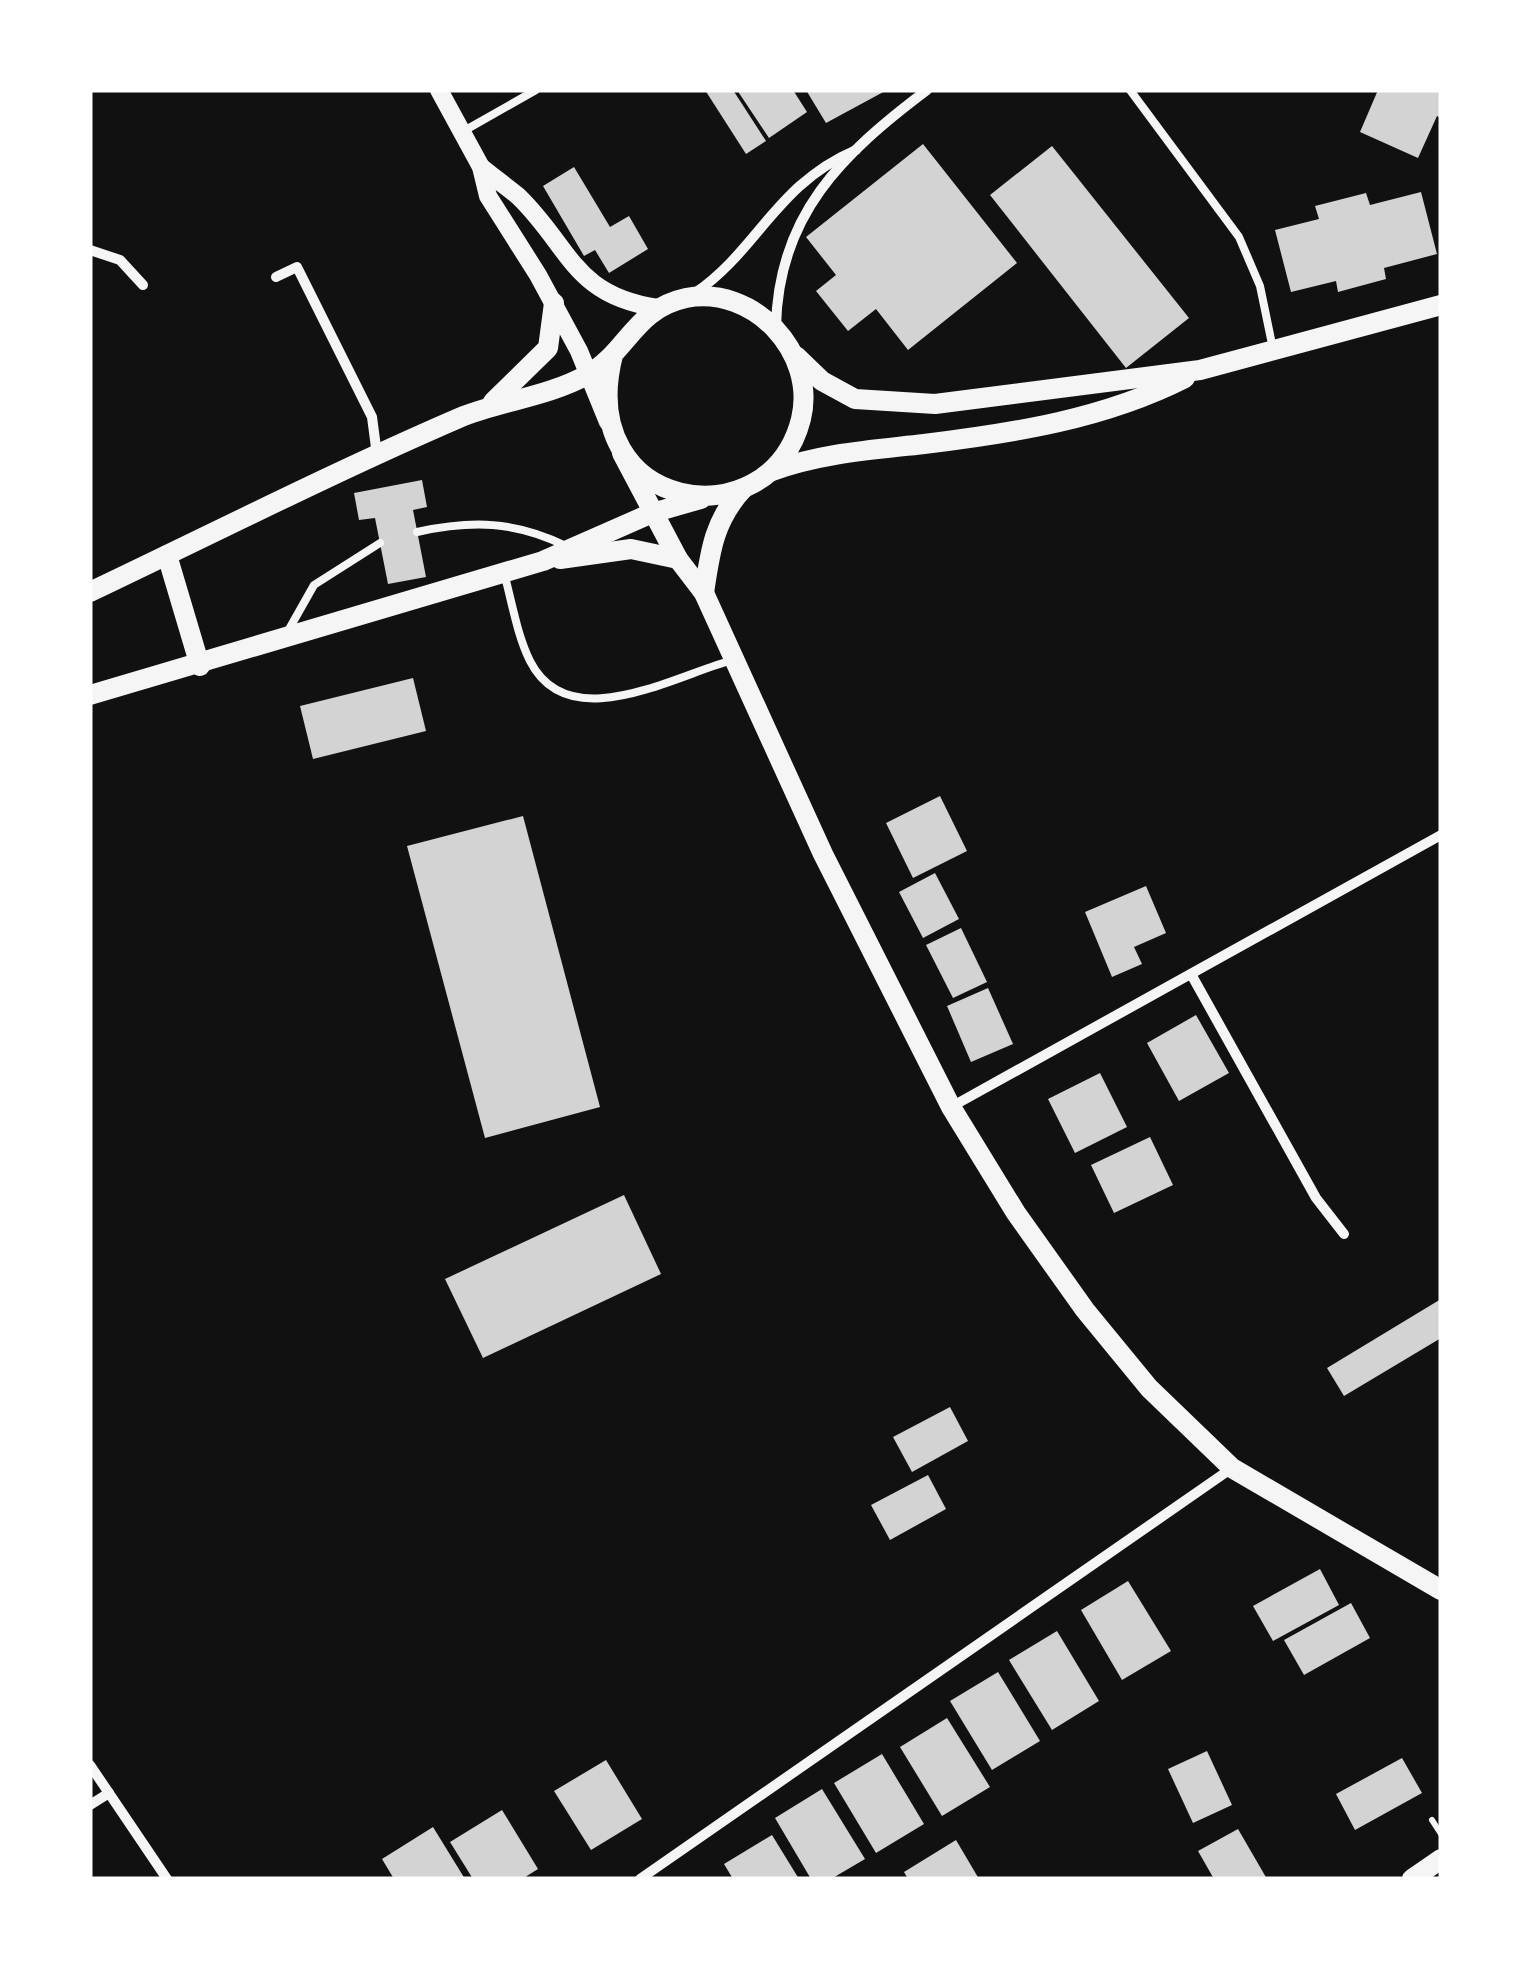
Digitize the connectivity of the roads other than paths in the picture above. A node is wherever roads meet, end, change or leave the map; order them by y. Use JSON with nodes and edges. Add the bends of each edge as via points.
{"nodes":[{"id":1,"x":439,"y":90,"type":"edge"},
{"id":2,"x":536,"y":90,"type":"edge"},
{"id":3,"x":1130,"y":90,"type":"edge"},
{"id":4,"x":920,"y":92,"type":"edge"},
{"id":5,"x":520,"y":94,"type":"edge"},
{"id":6,"x":462,"y":132,"type":"junction"},
{"id":7,"x":862,"y":148,"type":"junction"},
{"id":8,"x":481,"y":168,"type":"junction"},
{"id":9,"x":90,"y":250,"type":"edge"},
{"id":10,"x":276,"y":276,"type":"dead end"},
{"id":11,"x":143,"y":285,"type":"dead end"},
{"id":12,"x":688,"y":298,"type":"junction"},
{"id":13,"x":554,"y":303,"type":"junction"},
{"id":14,"x":1441,"y":305,"type":"edge"},
{"id":15,"x":658,"y":308,"type":"junction"},
{"id":16,"x":776,"y":328,"type":"junction"},
{"id":17,"x":1273,"y":350,"type":"junction"},
{"id":18,"x":794,"y":354,"type":"junction"},
{"id":19,"x":613,"y":355,"type":"junction"},
{"id":20,"x":1200,"y":370,"type":"junction"},
{"id":21,"x":588,"y":374,"type":"junction"},
{"id":22,"x":485,"y":408,"type":"junction"},
{"id":23,"x":608,"y":422,"type":"junction"},
{"id":24,"x":622,"y":453,"type":"junction"},
{"id":25,"x":377,"y":456,"type":"junction"},
{"id":26,"x":770,"y":472,"type":"junction"},
{"id":27,"x":743,"y":488,"type":"junction"},
{"id":28,"x":710,"y":497,"type":"junction"},
{"id":29,"x":652,"y":513,"type":"junction"},
{"id":30,"x":417,"y":532,"type":"dead end"},
{"id":31,"x":380,"y":543,"type":"dead end"},
{"id":32,"x":570,"y":548,"type":"junction"},
{"id":33,"x":168,"y":555,"type":"junction"},
{"id":34,"x":678,"y":559,"type":"junction"},
{"id":35,"x":543,"y":561,"type":"junction"},
{"id":36,"x":504,"y":573,"type":"junction"},
{"id":37,"x":90,"y":592,"type":"edge"},
{"id":38,"x":704,"y":593,"type":"junction"},
{"id":39,"x":286,"y":640,"type":"junction"},
{"id":40,"x":733,"y":660,"type":"junction"},
{"id":41,"x":200,"y":666,"type":"junction"},
{"id":42,"x":90,"y":696,"type":"edge"},
{"id":43,"x":1441,"y":835,"type":"edge"},
{"id":44,"x":1191,"y":974,"type":"junction"},
{"id":45,"x":951,"y":1106,"type":"junction"},
{"id":46,"x":1344,"y":1234,"type":"dead end"},
{"id":47,"x":1232,"y":1468,"type":"junction"},
{"id":48,"x":1441,"y":1590,"type":"edge"},
{"id":49,"x":90,"y":1765,"type":"edge"},
{"id":50,"x":108,"y":1792,"type":"junction"},
{"id":51,"x":90,"y":1805,"type":"edge"},
{"id":52,"x":1441,"y":1859,"type":"edge"},
{"id":53,"x":167,"y":1879,"type":"edge"},
{"id":54,"x":640,"y":1879,"type":"edge"},
{"id":55,"x":1412,"y":1879,"type":"edge"}],
"edges":[{"from":1,"to":6,"type":"street"},
{"from":2,"to":5,"type":"lane"},
{"from":3,"to":17,"type":"lane","via":[[1239,238],[1260,286]]},
{"from":4,"to":7,"type":"street"},
{"from":5,"to":6,"type":"lane"},
{"from":6,"to":8,"type":"street"},
{"from":7,"to":12,"type":"street","via":[[805,181],[728,266]]},
{"from":7,"to":16,"type":"street","via":[[798,220],[778,281]]},
{"from":8,"to":13,"type":"street","via":[[488,196]]},
{"from":8,"to":15,"type":"street","via":[[520,198],[567,260],[600,289]]},
{"from":9,"to":11,"type":"street","via":[[120,260]]},
{"from":10,"to":25,"type":"street","via":[[297,267],[372,418]]},
{"from":12,"to":15,"type":"main road"},
{"from":12,"to":16,"type":"main road","via":[[720,298],[750,308]]},
{"from":13,"to":21,"type":"street"},
{"from":13,"to":22,"type":"main road","via":[[548,348]]},
{"from":14,"to":17,"type":"main road"},
{"from":15,"to":19,"type":"main road","via":[[632,327]]},
{"from":16,"to":18,"type":"main road"},
{"from":17,"to":20,"type":"main road"},
{"from":18,"to":20,"type":"main road","via":[[842,394],[898,404]]},
{"from":18,"to":26,"type":"main road","via":[[803,385],[801,417],[790,447]]},
{"from":19,"to":21,"type":"main road"},
{"from":19,"to":23,"type":"main road","via":[[605,388]]},
{"from":20,"to":26,"type":"main road","via":[[1141,400],[1072,420],[848,451]]},
{"from":21,"to":22,"type":"main road"},
{"from":21,"to":23,"type":"street"},
{"from":22,"to":25,"type":"main road"},
{"from":23,"to":24,"type":"main road"},
{"from":24,"to":28,"type":"main road","via":[[645,478]]},
{"from":24,"to":29,"type":"main road"},
{"from":25,"to":33,"type":"main road"},
{"from":26,"to":27,"type":"main road"},
{"from":27,"to":28,"type":"main road"},
{"from":27,"to":38,"type":"main road","via":[[714,531]]},
{"from":28,"to":29,"type":"main road"},
{"from":29,"to":32,"type":"main road"},
{"from":29,"to":34,"type":"main road"},
{"from":30,"to":32,"type":"lane","via":[[495,522],[523,526]]},
{"from":31,"to":39,"type":"lane","via":[[314,584]]},
{"from":32,"to":35,"type":"main road"},
{"from":33,"to":37,"type":"main road"},
{"from":33,"to":41,"type":"main road"},
{"from":34,"to":35,"type":"main road","via":[[631,550]]},
{"from":34,"to":38,"type":"main road"},
{"from":35,"to":36,"type":"main road"},
{"from":36,"to":39,"type":"main road"},
{"from":36,"to":40,"type":"lane","via":[[530,660],[566,696],[612,697]]},
{"from":38,"to":40,"type":"main road"},
{"from":39,"to":41,"type":"main road"},
{"from":40,"to":45,"type":"main road"},
{"from":41,"to":42,"type":"main road"},
{"from":43,"to":44,"type":"street"},
{"from":44,"to":45,"type":"street"},
{"from":44,"to":46,"type":"street","via":[[1316,1198]]},
{"from":45,"to":47,"type":"main road","via":[[1085,1310],[1149,1388]]},
{"from":47,"to":48,"type":"main road"},
{"from":47,"to":54,"type":"street"},
{"from":49,"to":50,"type":"street"},
{"from":50,"to":51,"type":"street"},
{"from":50,"to":53,"type":"street"},
{"from":52,"to":55,"type":"main road"}]}
